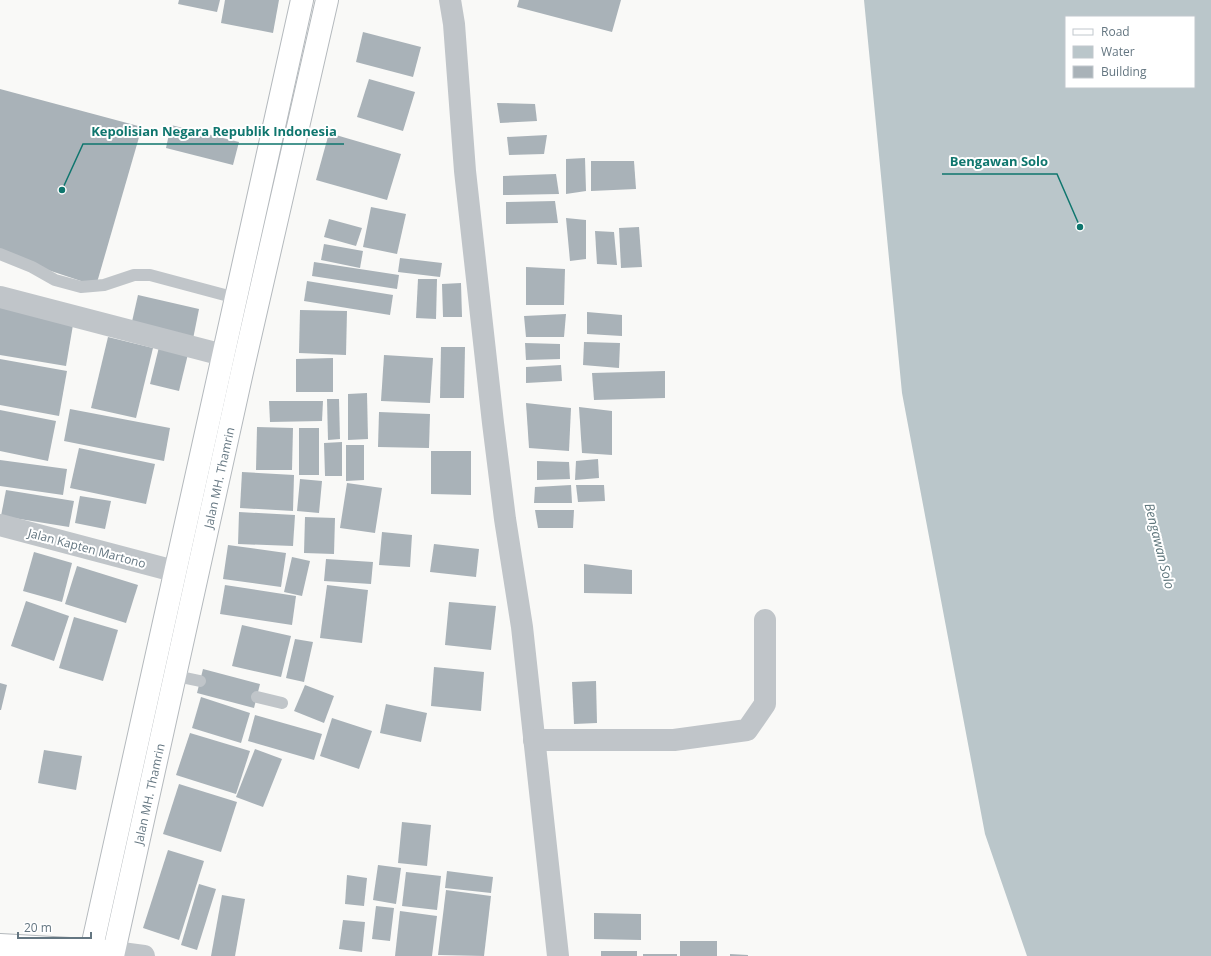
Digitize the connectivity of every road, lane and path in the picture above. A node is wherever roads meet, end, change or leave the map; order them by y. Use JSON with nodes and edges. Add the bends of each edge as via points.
{"nodes":[{"id":1,"x":302,"y":0,"type":"edge"},
{"id":2,"x":327,"y":0,"type":"edge"},
{"id":3,"x":450,"y":0,"type":"edge"},
{"id":4,"x":263,"y":176,"type":"junction"},
{"id":5,"x":285,"y":182,"type":"junction"},
{"id":6,"x":0,"y":254,"type":"edge"},
{"id":7,"x":0,"y":296,"type":"edge"},
{"id":8,"x":235,"y":301,"type":"junction"},
{"id":9,"x":256,"y":308,"type":"junction"},
{"id":10,"x":223,"y":355,"type":"junction"},
{"id":11,"x":0,"y":525,"type":"edge"},
{"id":12,"x":174,"y":574,"type":"junction"},
{"id":13,"x":197,"y":583,"type":"junction"},
{"id":14,"x":765,"y":620,"type":"dead end"},
{"id":15,"x":176,"y":676,"type":"junction"},
{"id":16,"x":200,"y":681,"type":"dead end"},
{"id":17,"x":256,"y":697,"type":"dead end"},
{"id":18,"x":282,"y":703,"type":"dead end"},
{"id":19,"x":534,"y":740,"type":"junction"},
{"id":20,"x":0,"y":945,"type":"edge"},
{"id":21,"x":91,"y":953,"type":"edge"},
{"id":22,"x":114,"y":954,"type":"edge"},
{"id":23,"x":144,"y":956,"type":"edge"},
{"id":24,"x":558,"y":956,"type":"edge"}],
"edges":[{"from":1,"to":4,"type":"main road","name":"Jalan MH. Thamrin"},
{"from":2,"to":5,"type":"main road","name":"Jalan MH. Thamrin"},
{"from":3,"to":19,"type":"street","via":[[465,171],[493,423],[504,519],[522,627]]},
{"from":4,"to":5,"type":"main road"},
{"from":4,"to":8,"type":"main road","name":"Jalan MH. Thamrin"},
{"from":5,"to":9,"type":"main road","name":"Jalan MH. Thamrin"},
{"from":6,"to":8,"type":"lane","via":[[32,266],[55,280],[81,287],[104,285],[134,275],[150,275]]},
{"from":7,"to":10,"type":"street"},
{"from":8,"to":9,"type":"street"},
{"from":8,"to":10,"type":"main road","name":"Jalan MH. Thamrin"},
{"from":9,"to":13,"type":"main road","name":"Jalan MH. Thamrin"},
{"from":10,"to":12,"type":"main road","name":"Jalan MH. Thamrin"},
{"from":11,"to":12,"type":"street","name":"Jalan Kapten Martono"},
{"from":12,"to":13,"type":"main road"},
{"from":12,"to":21,"type":"main road","name":"Jalan MH. Thamrin"},
{"from":13,"to":15,"type":"main road","name":"Jalan MH. Thamrin"},
{"from":14,"to":19,"type":"street","via":[[765,704],[748,730],[674,740]]},
{"from":15,"to":16,"type":"lane"},
{"from":15,"to":22,"type":"main road","name":"Jalan MH. Thamrin"},
{"from":17,"to":18,"type":"lane"},
{"from":19,"to":24,"type":"street"},
{"from":20,"to":21,"type":"main road"},
{"from":21,"to":22,"type":"main road"},
{"from":22,"to":23,"type":"street"}]}
